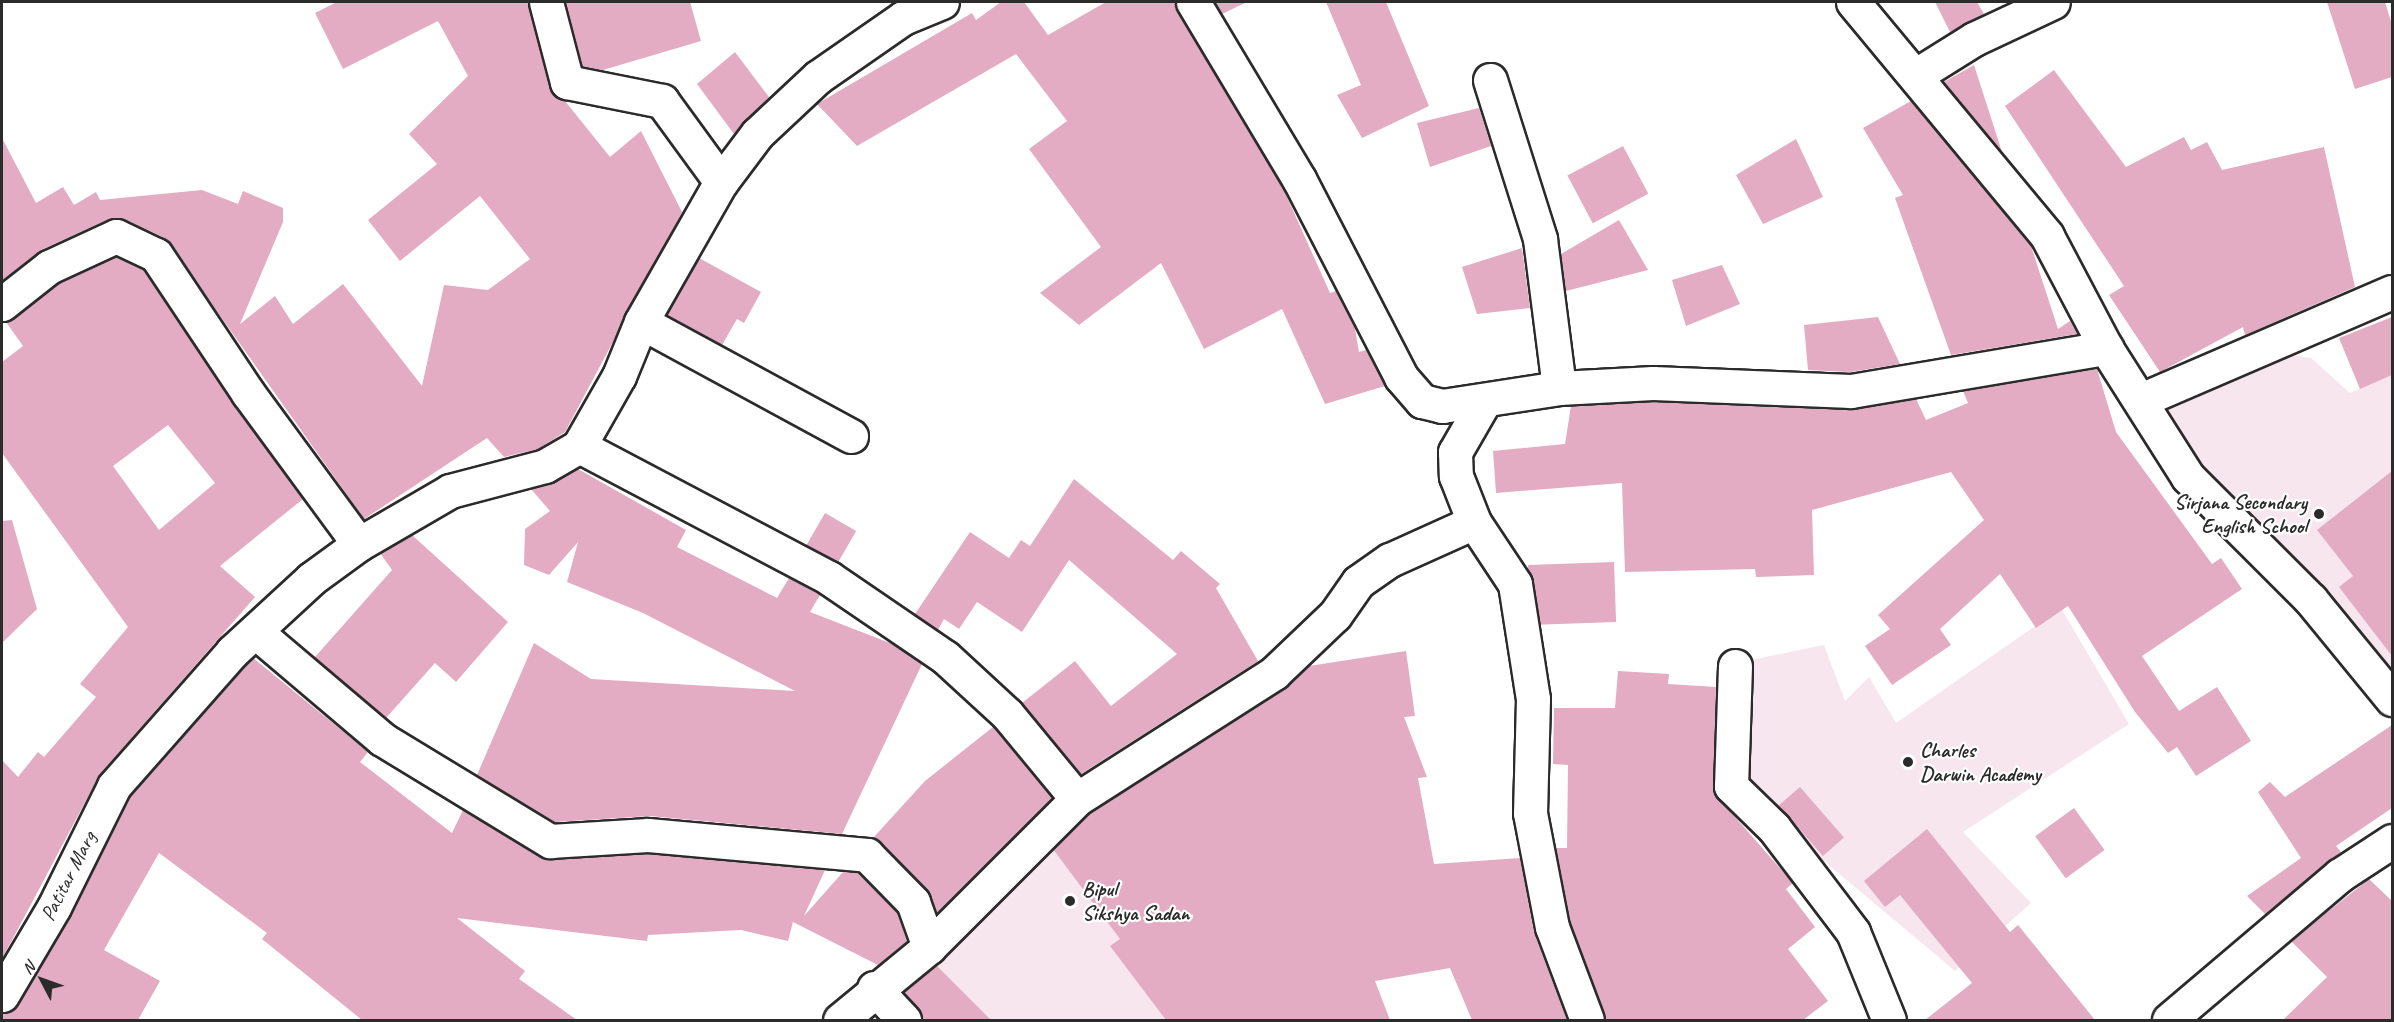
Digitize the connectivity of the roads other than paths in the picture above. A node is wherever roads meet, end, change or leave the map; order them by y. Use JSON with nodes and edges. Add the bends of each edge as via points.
{"nodes":[{"id":1,"x":546,"y":2,"type":"edge"},
{"id":2,"x":942,"y":2,"type":"edge"},
{"id":3,"x":1193,"y":2,"type":"edge"},
{"id":4,"x":2053,"y":2,"type":"edge"},
{"id":5,"x":1863,"y":4,"type":"edge"},
{"id":6,"x":1918,"y":74,"type":"junction"},
{"id":7,"x":1490,"y":80,"type":"dead end"},
{"id":8,"x":722,"y":182,"type":"junction"},
{"id":9,"x":2392,"y":292,"type":"edge"},
{"id":10,"x":2,"y":304,"type":"edge"},
{"id":11,"x":641,"y":322,"type":"junction"},
{"id":12,"x":2106,"y":348,"type":"junction"},
{"id":13,"x":1559,"y":388,"type":"junction"},
{"id":14,"x":1485,"y":400,"type":"junction"},
{"id":15,"x":2140,"y":400,"type":"junction"},
{"id":16,"x":851,"y":436,"type":"dead end"},
{"id":17,"x":579,"y":446,"type":"junction"},
{"id":18,"x":1474,"y":522,"type":"junction"},
{"id":19,"x":359,"y":544,"type":"junction"},
{"id":20,"x":256,"y":632,"type":"junction"},
{"id":21,"x":1735,"y":666,"type":"dead end"},
{"id":22,"x":2392,"y":699,"type":"edge"},
{"id":23,"x":1077,"y":799,"type":"junction"},
{"id":24,"x":2392,"y":841,"type":"edge"},
{"id":25,"x":929,"y":947,"type":"junction"},
{"id":26,"x":874,"y":988,"type":"junction"},
{"id":27,"x":2,"y":995,"type":"edge"},
{"id":28,"x":840,"y":1020,"type":"edge"},
{"id":29,"x":904,"y":1020,"type":"edge"},
{"id":30,"x":1587,"y":1020,"type":"edge"},
{"id":31,"x":1889,"y":1020,"type":"edge"},
{"id":32,"x":2169,"y":1020,"type":"edge"}],
"edges":[{"from":1,"to":8,"type":"street","via":[[567,82],[662,101]]},
{"from":2,"to":8,"type":"street","via":[[903,18],[818,77],[757,134]]},
{"from":3,"to":14,"type":"street","via":[[1299,179],[1401,377],[1422,401],[1442,406]]},
{"from":4,"to":6,"type":"street","via":[[1974,39]]},
{"from":5,"to":6,"type":"street"},
{"from":6,"to":12,"type":"street","via":[[2047,236]]},
{"from":7,"to":13,"type":"street","via":[[1540,239]]},
{"from":8,"to":11,"type":"street"},
{"from":9,"to":15,"type":"street"},
{"from":10,"to":19,"type":"street","via":[[49,267],[116,236],[156,255],[248,393]]},
{"from":11,"to":16,"type":"street"},
{"from":11,"to":17,"type":"street","via":[[619,376]]},
{"from":12,"to":13,"type":"street","via":[[1851,391],[1653,383]]},
{"from":12,"to":15,"type":"street"},
{"from":13,"to":14,"type":"street"},
{"from":14,"to":18,"type":"street","via":[[1455,452],[1456,476]]},
{"from":15,"to":22,"type":"street","via":[[2213,506],[2311,600]]},
{"from":17,"to":19,"type":"street","name":"Patitar Marg","via":[[545,466],[450,490]]},
{"from":17,"to":23,"type":"street","via":[[829,578],[945,657],[1007,714]]},
{"from":18,"to":23,"type":"street","via":[[1390,560],[1358,582],[1335,615],[1274,673]]},
{"from":18,"to":30,"type":"street","via":[[1515,584],[1533,699],[1530,813],[1552,927]]},
{"from":19,"to":20,"type":"street","name":"Patitar Marg","via":[[311,579]]},
{"from":20,"to":25,"type":"street","via":[[382,738],[550,841],[648,835],[867,855],[913,902]]},
{"from":20,"to":27,"type":"street","name":"Patitar Marg","via":[[114,786],[54,907]]},
{"from":21,"to":31,"type":"street","via":[[1731,786],[1774,828],[1853,932]]},
{"from":23,"to":25,"type":"street"},
{"from":24,"to":32,"type":"street","via":[[2340,875]]},
{"from":25,"to":26,"type":"street"},
{"from":26,"to":28,"type":"street"},
{"from":26,"to":29,"type":"street"}]}
